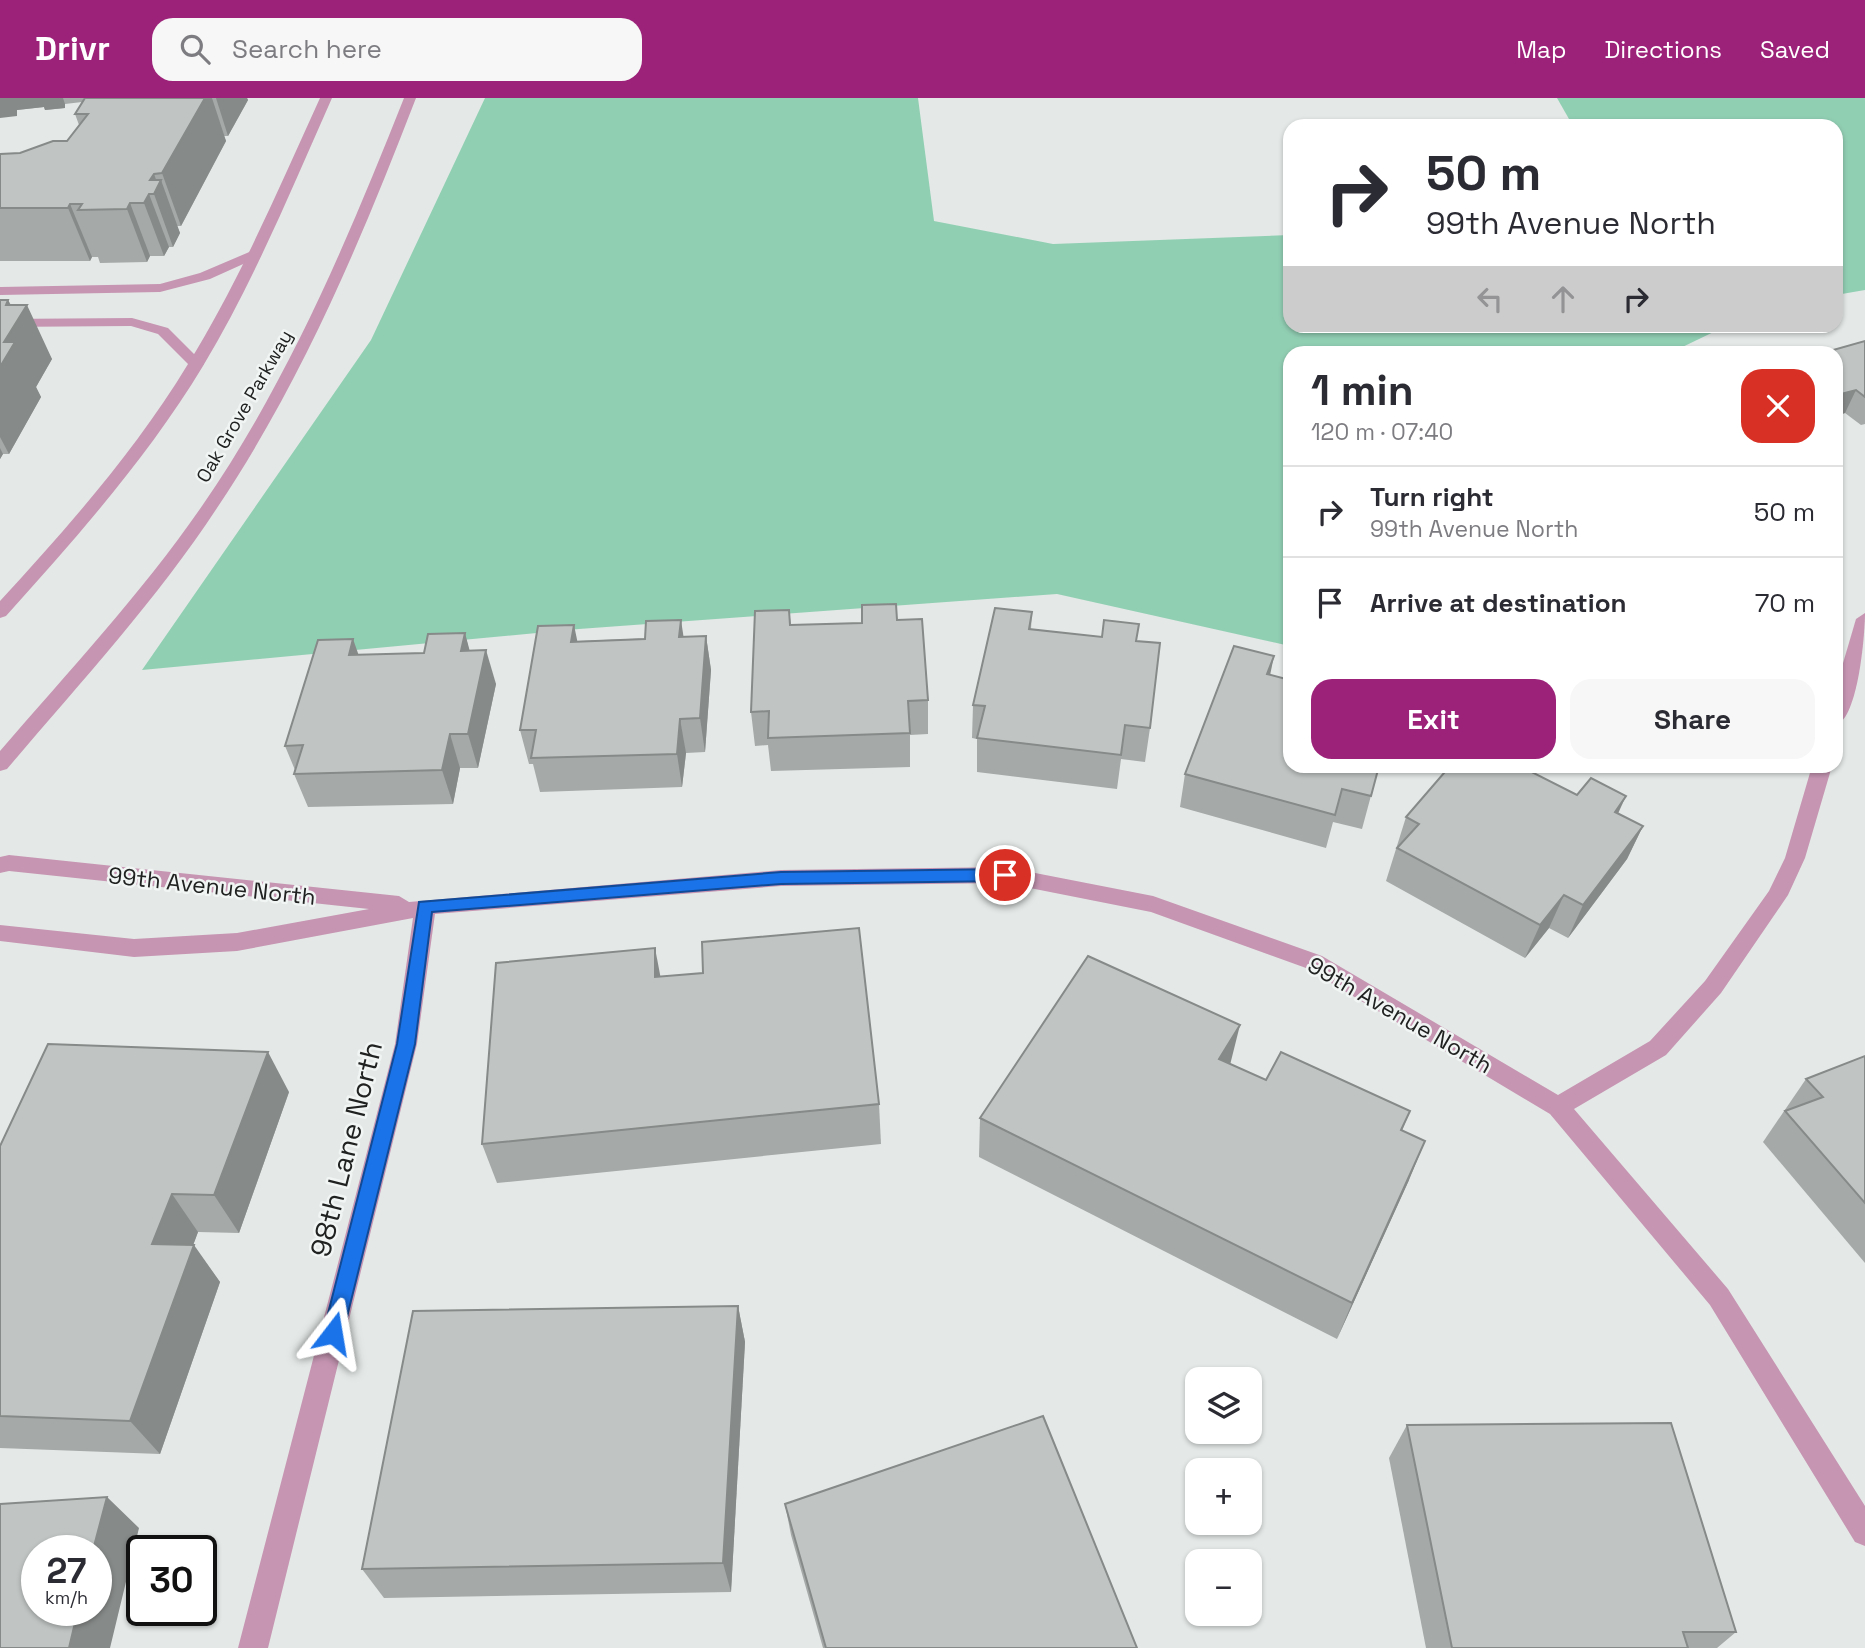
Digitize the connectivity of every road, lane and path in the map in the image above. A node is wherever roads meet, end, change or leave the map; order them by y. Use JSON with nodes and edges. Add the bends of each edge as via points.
{"nodes":[{"id":1,"x":326,"y":98,"type":"edge"},
{"id":2,"x":410,"y":98,"type":"edge"},
{"id":3,"x":254,"y":254,"type":"junction"},
{"id":4,"x":0,"y":291,"type":"edge"},
{"id":5,"x":0,"y":323,"type":"edge"},
{"id":6,"x":196,"y":364,"type":"junction"},
{"id":7,"x":0,"y":612,"type":"edge"},
{"id":8,"x":1865,"y":619,"type":"edge"},
{"id":9,"x":1843,"y":694,"type":"edge"},
{"id":10,"x":0,"y":764,"type":"edge"},
{"id":11,"x":1820,"y":773,"type":"edge"},
{"id":12,"x":0,"y":865,"type":"edge"},
{"id":13,"x":425,"y":907,"type":"junction"},
{"id":14,"x":0,"y":933,"type":"edge"},
{"id":15,"x":1558,"y":1107,"type":"junction"},
{"id":16,"x":1865,"y":1532,"type":"edge"},
{"id":17,"x":253,"y":1648,"type":"edge"}],
"edges":[{"from":1,"to":3,"type":"street"},
{"from":2,"to":10,"type":"street","name":"Oak Grove Parkway","via":[[326,303],[288,380],[233,472],[135,604]]},
{"from":3,"to":4,"type":"street","via":[[205,276],[160,288]]},
{"from":3,"to":6,"type":"street"},
{"from":5,"to":6,"type":"street","via":[[131,322],[163,331]]},
{"from":6,"to":7,"type":"street","via":[[124,466]]},
{"from":8,"to":9,"type":"street"},
{"from":11,"to":15,"type":"street","via":[[1795,858],[1777,895],[1713,988],[1658,1048]]},
{"from":12,"to":13,"type":"street","name":"99th Avenue North"},
{"from":13,"to":14,"type":"street","name":"99th Avenue North","via":[[237,942],[134,948]]},
{"from":13,"to":15,"type":"street","name":"99th Avenue North","via":[[781,878],[1005,875],[1153,904],[1314,962]]},
{"from":13,"to":17,"type":"street","name":"98th Lane North","via":[[406,1044]]},
{"from":15,"to":16,"type":"street","name":"99th Avenue North","via":[[1719,1297]]}]}
